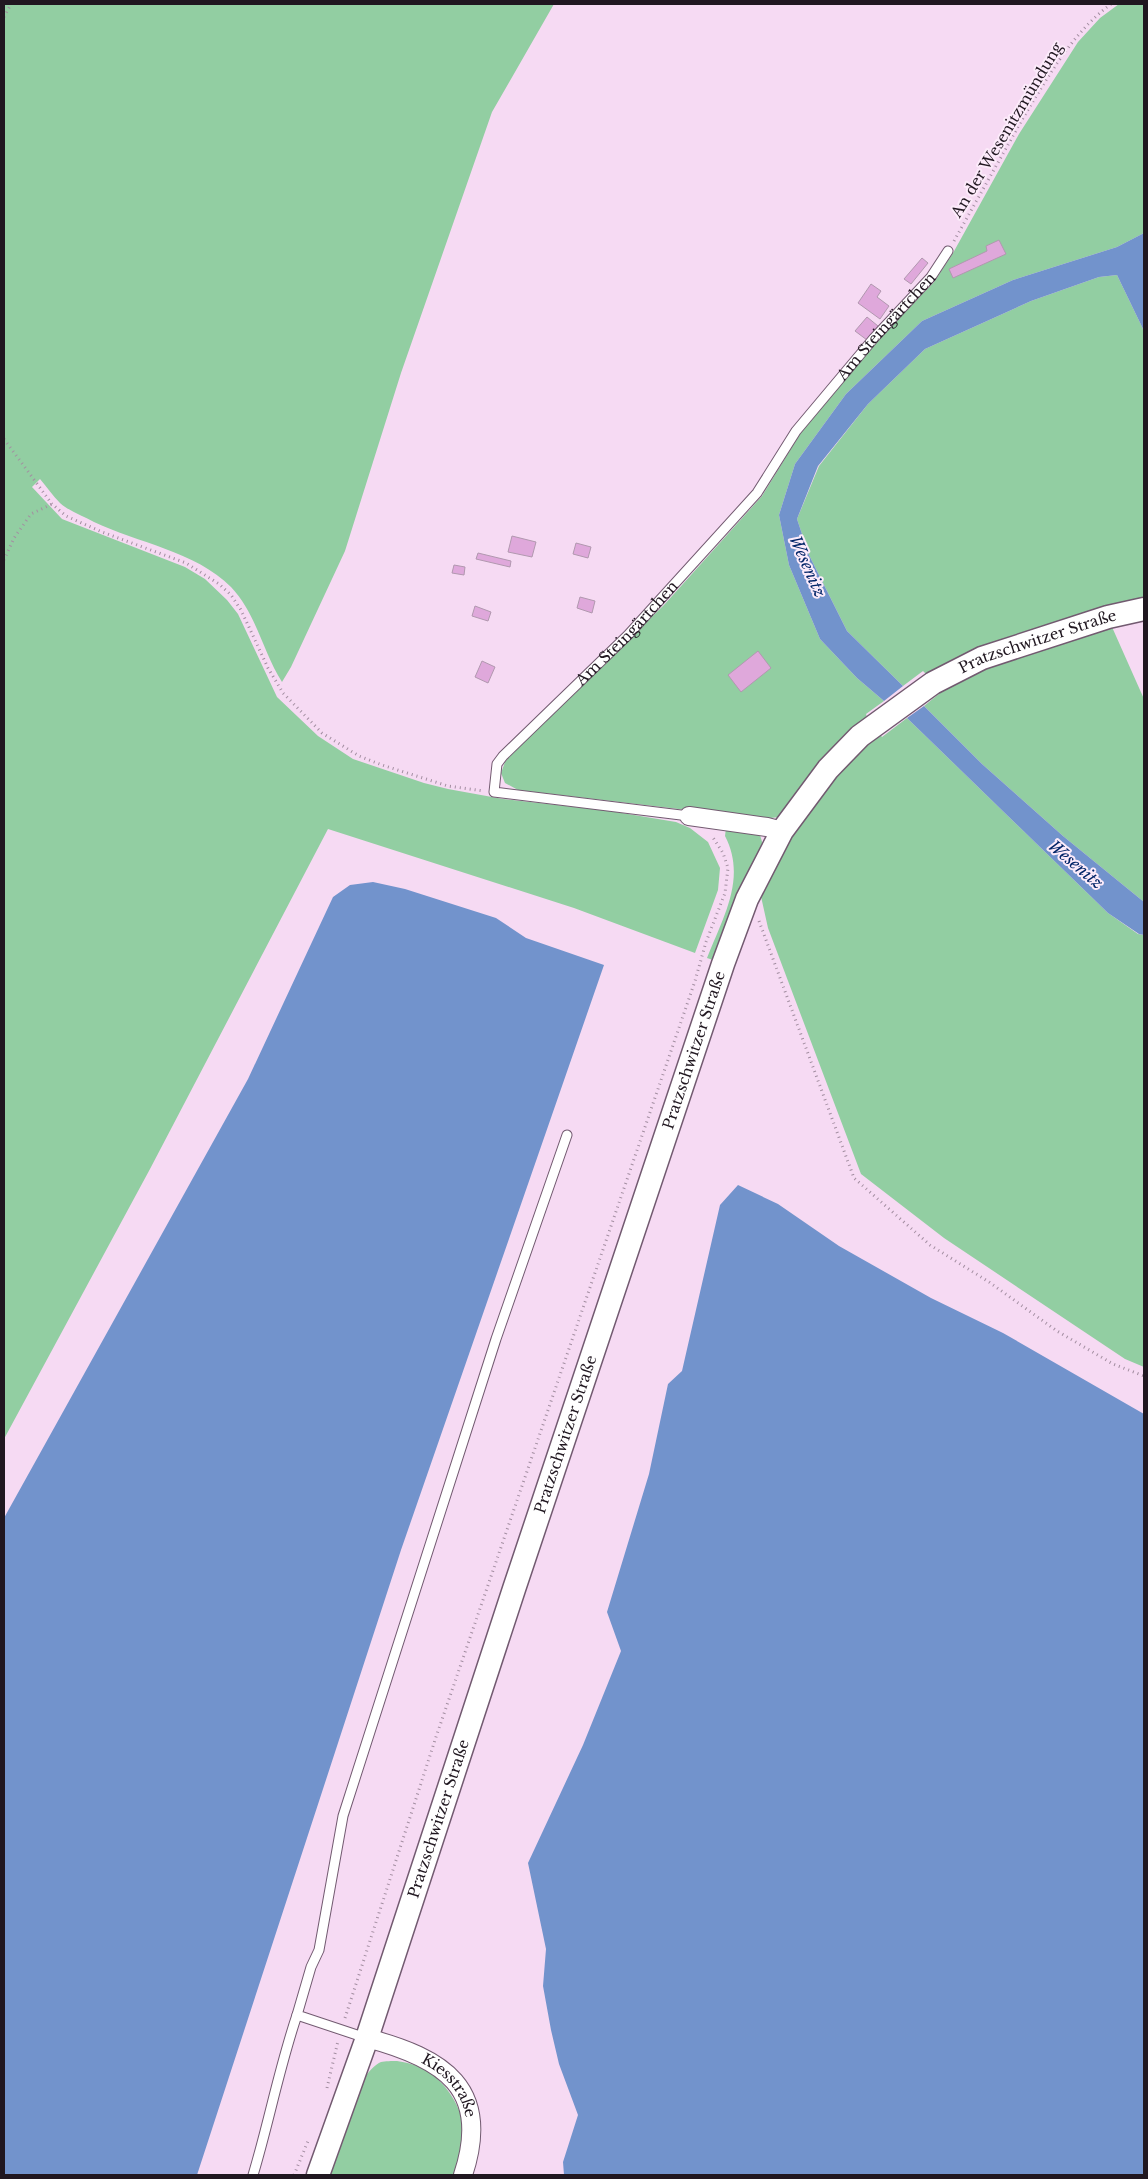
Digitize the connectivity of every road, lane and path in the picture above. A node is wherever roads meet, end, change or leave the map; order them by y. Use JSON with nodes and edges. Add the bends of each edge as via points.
{"nodes":[{"id":1,"x":11,"y":4,"type":"edge"},
{"id":2,"x":1111,"y":4,"type":"edge"},
{"id":3,"x":4,"y":17,"type":"edge"},
{"id":4,"x":948,"y":251,"type":"joint"},
{"id":5,"x":4,"y":439,"type":"edge"},
{"id":6,"x":52,"y":504,"type":"junction"},
{"id":7,"x":4,"y":560,"type":"edge"},
{"id":8,"x":1144,"y":609,"type":"edge"},
{"id":9,"x":494,"y":792,"type":"junction"},
{"id":10,"x":690,"y":816,"type":"joint"},
{"id":11,"x":782,"y":831,"type":"junction"},
{"id":12,"x":714,"y":838,"type":"dead end"},
{"id":13,"x":762,"y":931,"type":"dead end"},
{"id":14,"x":567,"y":1135,"type":"dead end"},
{"id":15,"x":1144,"y":1376,"type":"edge"},
{"id":16,"x":297,"y":2015,"type":"junction"},
{"id":17,"x":341,"y":2029,"type":"junction"},
{"id":18,"x":367,"y":2038,"type":"junction"},
{"id":19,"x":327,"y":2089,"type":"dead end"},
{"id":20,"x":311,"y":2133,"type":"dead end"},
{"id":21,"x":253,"y":2175,"type":"edge"},
{"id":22,"x":294,"y":2175,"type":"edge"},
{"id":23,"x":318,"y":2175,"type":"edge"},
{"id":24,"x":463,"y":2175,"type":"edge"}],
"edges":[{"from":1,"to":3,"type":"path"},
{"from":2,"to":4,"type":"path","name":"An der Wesenitzmündung","via":[[1094,17],[1073,41],[1038,93]]},
{"from":4,"to":9,"type":"lane","name":"Am Steingärtchen","via":[[931,277],[874,338],[796,431],[757,493],[628,635],[503,756],[497,764]]},
{"from":5,"to":6,"type":"path"},
{"from":6,"to":7,"type":"path","via":[[31,514],[14,538]]},
{"from":6,"to":9,"type":"path","via":[[85,526],[186,563],[219,584],[241,610],[283,693],[322,733],[359,756],[382,765],[448,786]]},
{"from":8,"to":11,"type":"street","name":"Pratzschwitzer Straße","via":[[1108,617],[982,658],[933,683],[843,752]]},
{"from":9,"to":10,"type":"lane"},
{"from":10,"to":11,"type":"street"},
{"from":11,"to":18,"type":"street","name":"Pratzschwitzer Straße","via":[[747,899],[723,964]]},
{"from":12,"to":17,"type":"path","via":[[728,868],[725,893],[436,1737]]},
{"from":13,"to":15,"type":"path","via":[[854,1178],[930,1245],[1057,1331],[1113,1364]]},
{"from":14,"to":16,"type":"lane","via":[[484,1374],[344,1816],[318,1950]]},
{"from":16,"to":17,"type":"lane"},
{"from":16,"to":21,"type":"lane","via":[[282,2059]]},
{"from":17,"to":18,"type":"lane"},
{"from":17,"to":19,"type":"path"},
{"from":18,"to":23,"type":"street","name":"Pratzschwitzer Straße"},
{"from":18,"to":24,"type":"street","name":"Kiesstraße","via":[[424,2057],[453,2079],[467,2104],[471,2119],[472,2142]]},
{"from":20,"to":22,"type":"path"}]}
